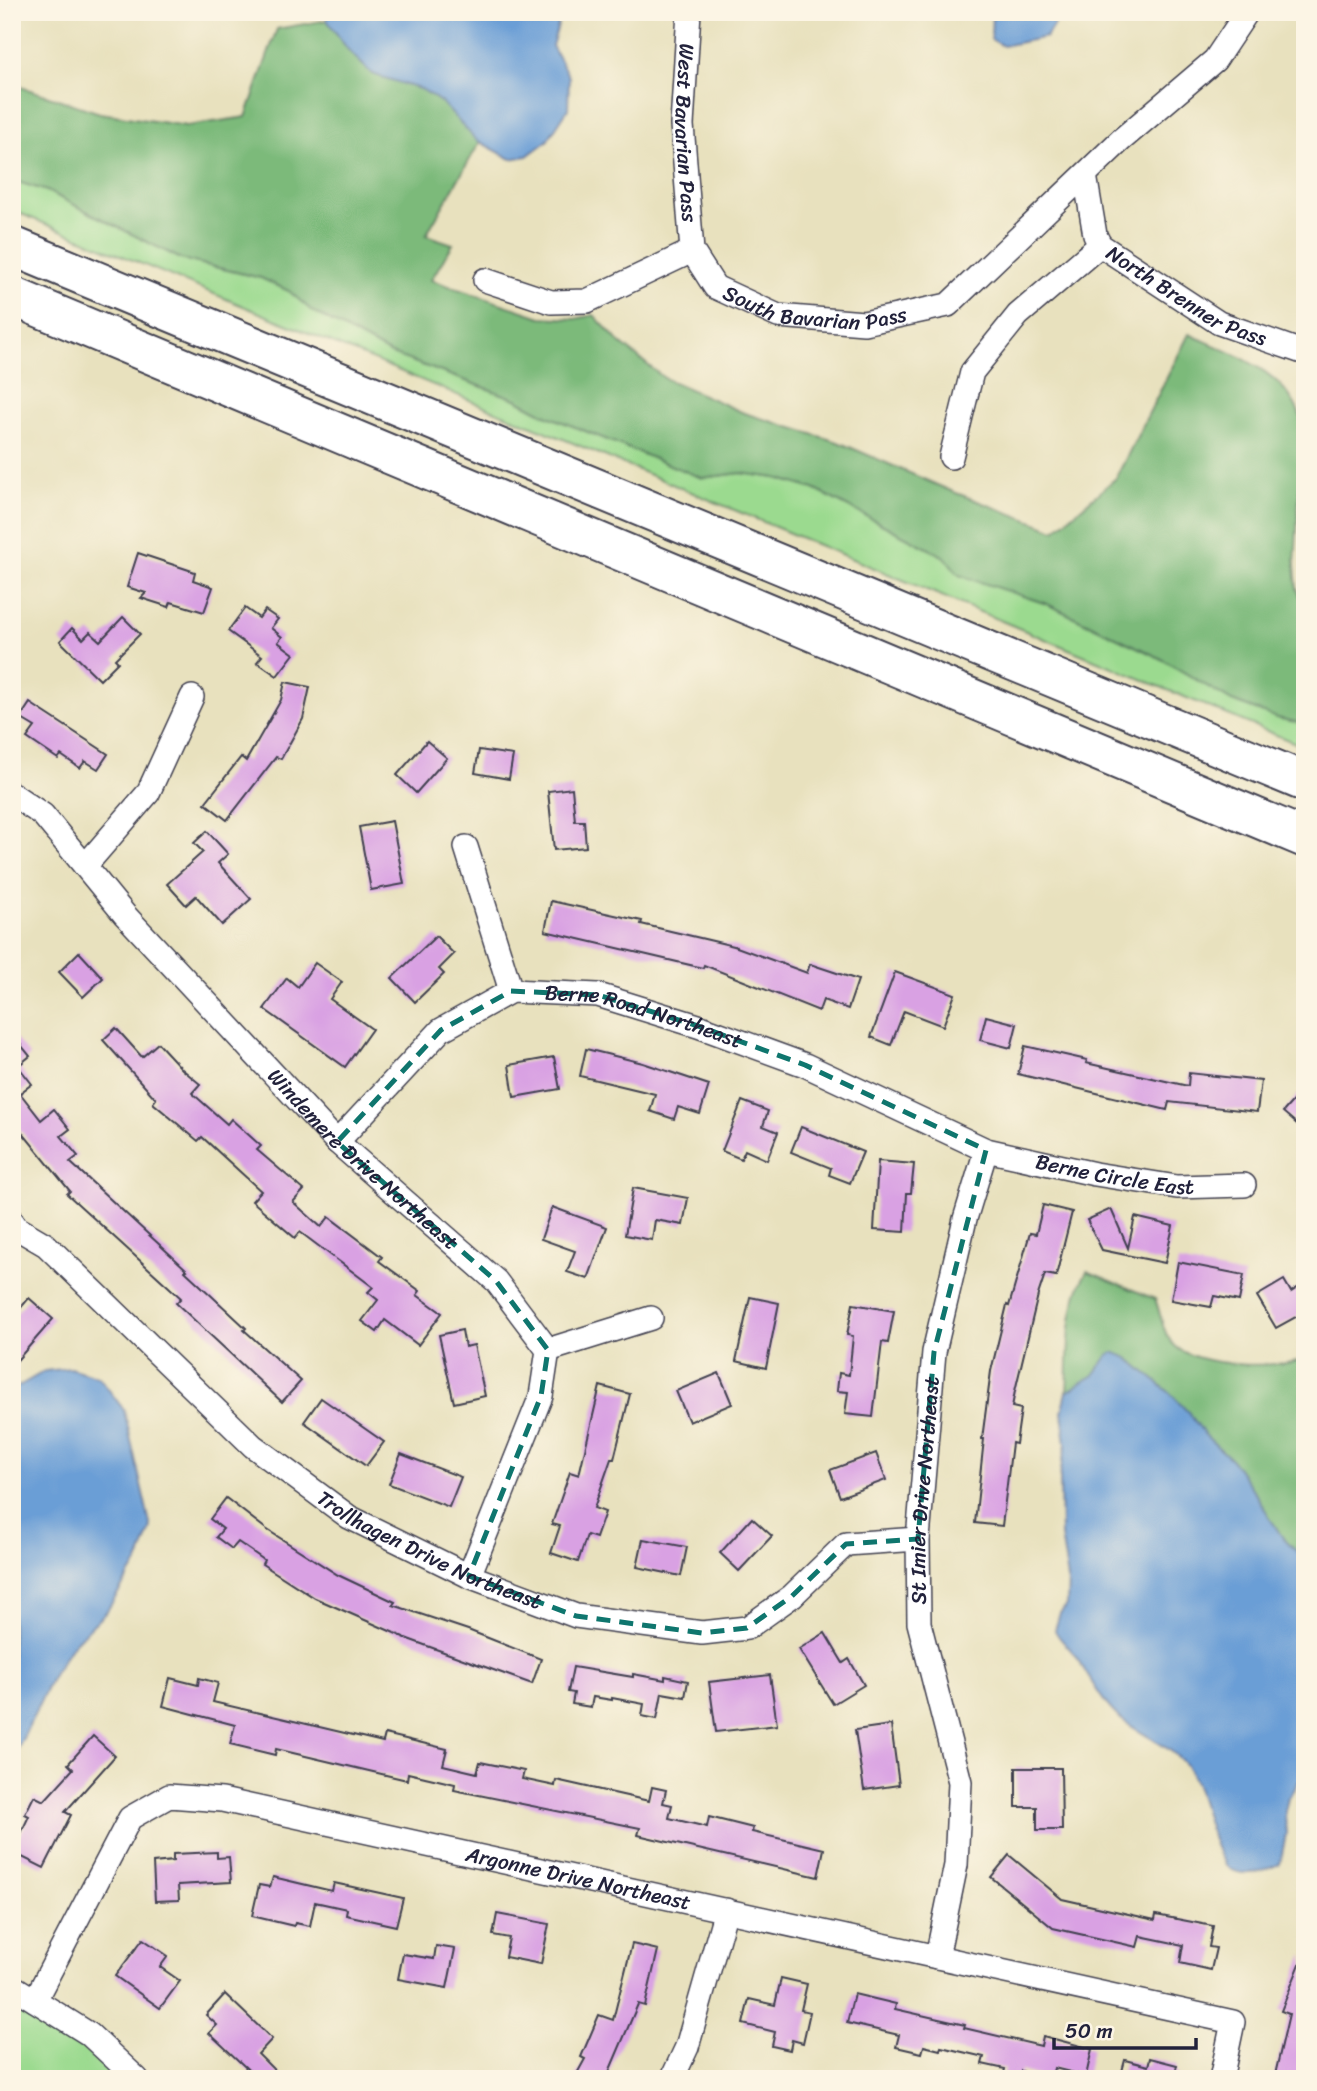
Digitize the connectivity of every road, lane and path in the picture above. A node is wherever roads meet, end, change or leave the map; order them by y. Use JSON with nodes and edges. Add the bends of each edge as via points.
{"nodes":[{"id":1,"x":689,"y":12,"type":"edge"},
{"id":2,"x":1247,"y":12,"type":"edge"},
{"id":3,"x":1085,"y":174,"type":"junction"},
{"id":4,"x":1100,"y":245,"type":"junction"},
{"id":5,"x":12,"y":246,"type":"edge"},
{"id":6,"x":692,"y":251,"type":"junction"},
{"id":7,"x":485,"y":280,"type":"dead end"},
{"id":8,"x":12,"y":296,"type":"edge"},
{"id":9,"x":1305,"y":353,"type":"edge"},
{"id":10,"x":951,"y":457,"type":"dead end"},
{"id":11,"x":192,"y":697,"type":"dead end"},
{"id":12,"x":1305,"y":782,"type":"edge"},
{"id":13,"x":12,"y":794,"type":"edge"},
{"id":14,"x":1305,"y":838,"type":"edge"},
{"id":15,"x":466,"y":847,"type":"dead end"},
{"id":16,"x":86,"y":866,"type":"junction"},
{"id":17,"x":511,"y":991,"type":"junction"},
{"id":18,"x":337,"y":1142,"type":"junction"},
{"id":19,"x":986,"y":1150,"type":"junction"},
{"id":20,"x":1244,"y":1185,"type":"dead end"},
{"id":21,"x":14,"y":1228,"type":"edge"},
{"id":22,"x":651,"y":1318,"type":"dead end"},
{"id":23,"x":548,"y":1350,"type":"junction"},
{"id":24,"x":918,"y":1539,"type":"junction"},
{"id":25,"x":469,"y":1576,"type":"junction"},
{"id":26,"x":726,"y":1910,"type":"junction"},
{"id":27,"x":937,"y":1957,"type":"junction"},
{"id":28,"x":12,"y":1986,"type":"edge"},
{"id":29,"x":35,"y":2000,"type":"junction"},
{"id":30,"x":137,"y":2079,"type":"edge"},
{"id":31,"x":673,"y":2079,"type":"edge"},
{"id":32,"x":1221,"y":2079,"type":"edge"}],
"edges":[{"from":1,"to":6,"type":"street","name":"West Bavarian Pass","via":[[682,125]]},
{"from":2,"to":3,"type":"street","name":"South Bavarian Pass","via":[[1215,60]]},
{"from":3,"to":4,"type":"street","name":"North Brenner Pass"},
{"from":3,"to":6,"type":"street","name":"South Bavarian Pass","via":[[948,304],[864,323],[778,316],[715,287]]},
{"from":4,"to":9,"type":"street","name":"North Brenner Pass","via":[[1219,323]]},
{"from":4,"to":10,"type":"street","via":[[1018,315],[972,372]]},
{"from":5,"to":12,"type":"highway"},
{"from":6,"to":7,"type":"street","via":[[587,301],[551,302]]},
{"from":8,"to":14,"type":"highway"},
{"from":11,"to":16,"type":"street","via":[[148,793]]},
{"from":13,"to":16,"type":"street","name":"Windemere Drive Northeast","via":[[43,815]]},
{"from":15,"to":17,"type":"street"},
{"from":16,"to":18,"type":"street","name":"Windemere Drive Northeast","via":[[125,915]]},
{"from":17,"to":18,"type":"street","via":[[441,1030]]},
{"from":17,"to":19,"type":"street","name":"Berne Road Northeast","via":[[598,995],[698,1026],[805,1065]]},
{"from":18,"to":23,"type":"street","name":"Windemere Drive Northeast","via":[[496,1281]]},
{"from":19,"to":20,"type":"street","name":"Berne Circle East","via":[[1177,1186]]},
{"from":19,"to":24,"type":"street","name":"St Imier Drive Northeast","via":[[934,1352]]},
{"from":21,"to":25,"type":"street","name":"Trollhagen Drive Northeast","via":[[46,1245],[253,1446],[349,1517]]},
{"from":22,"to":23,"type":"street"},
{"from":23,"to":25,"type":"street","via":[[541,1396]]},
{"from":24,"to":25,"type":"street","name":"Trollhagen Drive Northeast","via":[[846,1544],[792,1596],[747,1628],[702,1633],[576,1616]]},
{"from":24,"to":27,"type":"street","name":"St Imier Drive Northeast","via":[[919,1623],[960,1782],[956,1866]]},
{"from":26,"to":27,"type":"street","name":"Argonne Drive Northeast"},
{"from":26,"to":29,"type":"street","name":"Argonne Drive Northeast","via":[[222,1800],[169,1797],[130,1818]]},
{"from":26,"to":31,"type":"street","via":[[687,2047]]},
{"from":27,"to":32,"type":"street","name":"Argonne Drive Northeast","via":[[1233,2022]]},
{"from":28,"to":29,"type":"street"},
{"from":29,"to":30,"type":"street","via":[[89,2034]]}]}
